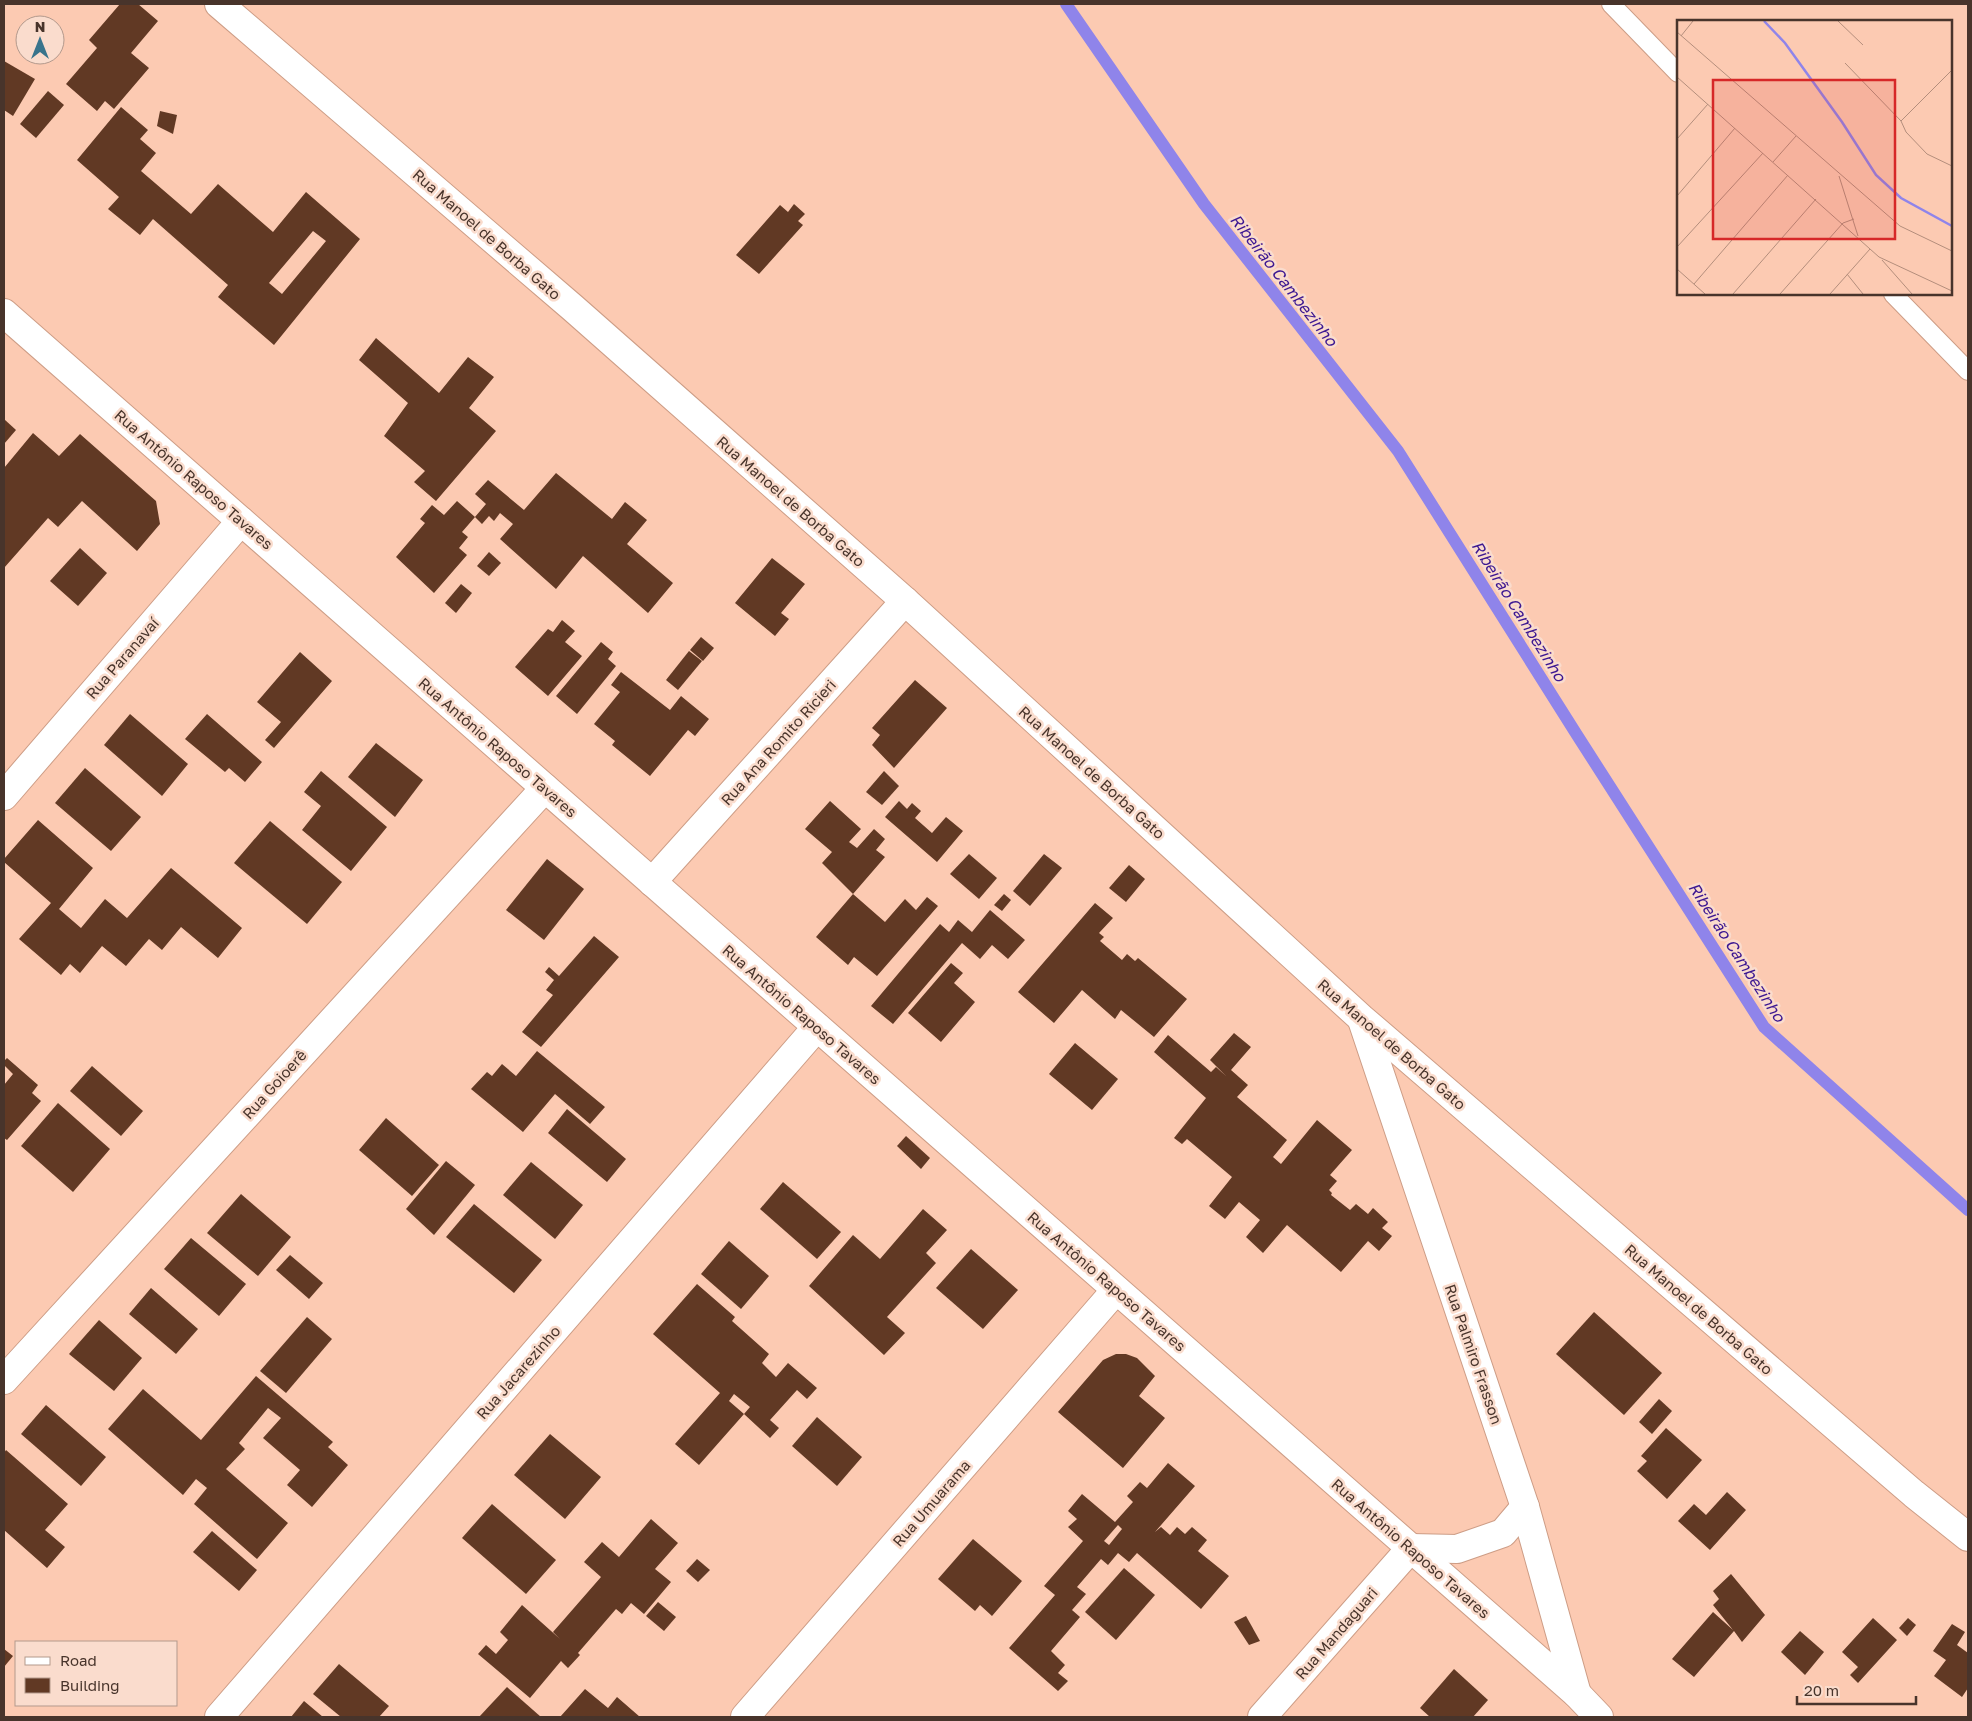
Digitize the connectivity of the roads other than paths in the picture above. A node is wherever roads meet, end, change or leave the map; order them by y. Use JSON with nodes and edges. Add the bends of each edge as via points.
{"nodes":[{"id":1,"x":219,"y":4,"type":"edge"},
{"id":2,"x":1611,"y":4,"type":"edge"},
{"id":3,"x":1677,"y":72,"type":"edge"},
{"id":4,"x":1894,"y":295,"type":"edge"},
{"id":5,"x":4,"y":313,"type":"edge"},
{"id":6,"x":1968,"y":371,"type":"edge"},
{"id":7,"x":241,"y":521,"type":"junction"},
{"id":8,"x":905,"y":601,"type":"junction"},
{"id":9,"x":545,"y":788,"type":"junction"},
{"id":10,"x":4,"y":796,"type":"edge"},
{"id":11,"x":652,"y":882,"type":"junction"},
{"id":12,"x":1361,"y":1018,"type":"junction"},
{"id":13,"x":817,"y":1027,"type":"junction"},
{"id":14,"x":1116,"y":1290,"type":"junction"},
{"id":15,"x":4,"y":1380,"type":"edge"},
{"id":16,"x":1525,"y":1507,"type":"junction"},
{"id":17,"x":1968,"y":1537,"type":"edge"},
{"id":18,"x":1410,"y":1548,"type":"junction"},
{"id":19,"x":1577,"y":1694,"type":"junction"},
{"id":20,"x":220,"y":1717,"type":"edge"},
{"id":21,"x":745,"y":1717,"type":"edge"},
{"id":22,"x":1262,"y":1717,"type":"edge"},
{"id":23,"x":1599,"y":1717,"type":"edge"}],
"edges":[{"from":1,"to":8,"type":"street","name":"Rua Manoel de Borba Gato","via":[[573,308]]},
{"from":2,"to":3,"type":"lane"},
{"from":4,"to":6,"type":"lane"},
{"from":5,"to":7,"type":"street","name":"Rua Antônio Raposo Tavares"},
{"from":7,"to":9,"type":"street","name":"Rua Antônio Raposo Tavares"},
{"from":7,"to":10,"type":"street","name":"Rua Paranavaí"},
{"from":8,"to":11,"type":"street","name":"Rua Ana Romito Ricieri"},
{"from":8,"to":12,"type":"street","name":"Rua Manoel de Borba Gato"},
{"from":9,"to":11,"type":"street","name":"Rua Antônio Raposo Tavares"},
{"from":9,"to":15,"type":"street","name":"Rua Goioerê"},
{"from":11,"to":13,"type":"street","name":"Rua Antônio Raposo Tavares"},
{"from":12,"to":16,"type":"street","name":"Rua Palmiro Frasson"},
{"from":12,"to":17,"type":"street","name":"Rua Manoel de Borba Gato"},
{"from":13,"to":14,"type":"street","name":"Rua Antônio Raposo Tavares"},
{"from":13,"to":20,"type":"street","name":"Rua Jacarezinho"},
{"from":14,"to":18,"type":"street","name":"Rua Antônio Raposo Tavares"},
{"from":14,"to":21,"type":"street","name":"Rua Umuarama"},
{"from":16,"to":18,"type":"street","via":[[1503,1533],[1457,1548]]},
{"from":16,"to":19,"type":"street","name":"Rua Palmiro Frasson"},
{"from":18,"to":19,"type":"street","name":"Rua Antônio Raposo Tavares"},
{"from":18,"to":22,"type":"street","name":"Rua Mandaguari"},
{"from":19,"to":23,"type":"street","name":"Rua Antônio Raposo Tavares"}]}
